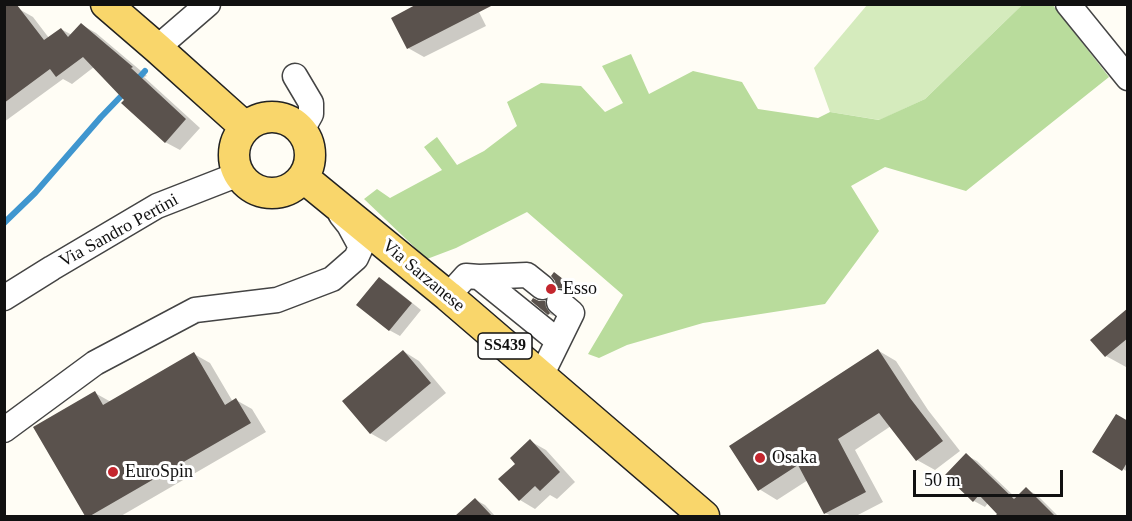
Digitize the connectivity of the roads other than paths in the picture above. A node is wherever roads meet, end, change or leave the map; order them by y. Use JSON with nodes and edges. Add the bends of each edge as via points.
{"nodes":[{"id":1,"x":106,"y":4,"type":"edge"},
{"id":2,"x":208,"y":4,"type":"edge"},
{"id":3,"x":1068,"y":4,"type":"edge"},
{"id":4,"x":157,"y":48,"type":"junction"},
{"id":5,"x":295,"y":76,"type":"dead end"},
{"id":6,"x":1128,"y":78,"type":"edge"},
{"id":7,"x":245,"y":128,"type":"junction"},
{"id":8,"x":302,"y":130,"type":"junction"},
{"id":9,"x":239,"y":174,"type":"junction"},
{"id":10,"x":313,"y":185,"type":"junction"},
{"id":11,"x":479,"y":277,"type":"junction"},
{"id":12,"x":448,"y":296,"type":"junction"},
{"id":13,"x":4,"y":298,"type":"edge"},
{"id":14,"x":558,"y":341,"type":"junction"},
{"id":15,"x":540,"y":376,"type":"junction"},
{"id":16,"x":4,"y":430,"type":"edge"},
{"id":17,"x":704,"y":516,"type":"edge"}],
"edges":[{"from":1,"to":4,"type":"main road"},
{"from":2,"to":4,"type":"street"},
{"from":3,"to":6,"type":"street"},
{"from":4,"to":7,"type":"main road"},
{"from":5,"to":8,"type":"street","via":[[311,103],[311,114]]},
{"from":7,"to":8,"type":"main road","via":[[255,120],[280,117]]},
{"from":7,"to":9,"type":"main road","via":[[234,150]]},
{"from":8,"to":10,"type":"main road","via":[[309,141]]},
{"from":9,"to":10,"type":"main road","via":[[247,184],[270,194]]},
{"from":9,"to":13,"type":"street","name":"Via Sandro Pertini","via":[[157,206]]},
{"from":10,"to":12,"type":"main road","name":"Via Sarzanese","number":"SS439"},
{"from":10,"to":16,"type":"street","via":[[350,225],[361,247],[356,258],[332,279],[277,300],[195,310],[96,363]]},
{"from":11,"to":12,"type":"street","via":[[466,276]]},
{"from":11,"to":14,"type":"street"},
{"from":11,"to":14,"type":"street","via":[[527,275],[572,313]]},
{"from":12,"to":15,"type":"main road","name":"Via Sarzanese","number":"SS439"},
{"from":14,"to":15,"type":"street"},
{"from":15,"to":17,"type":"main road","name":"Via Sarzanese","number":"SS439"}]}
